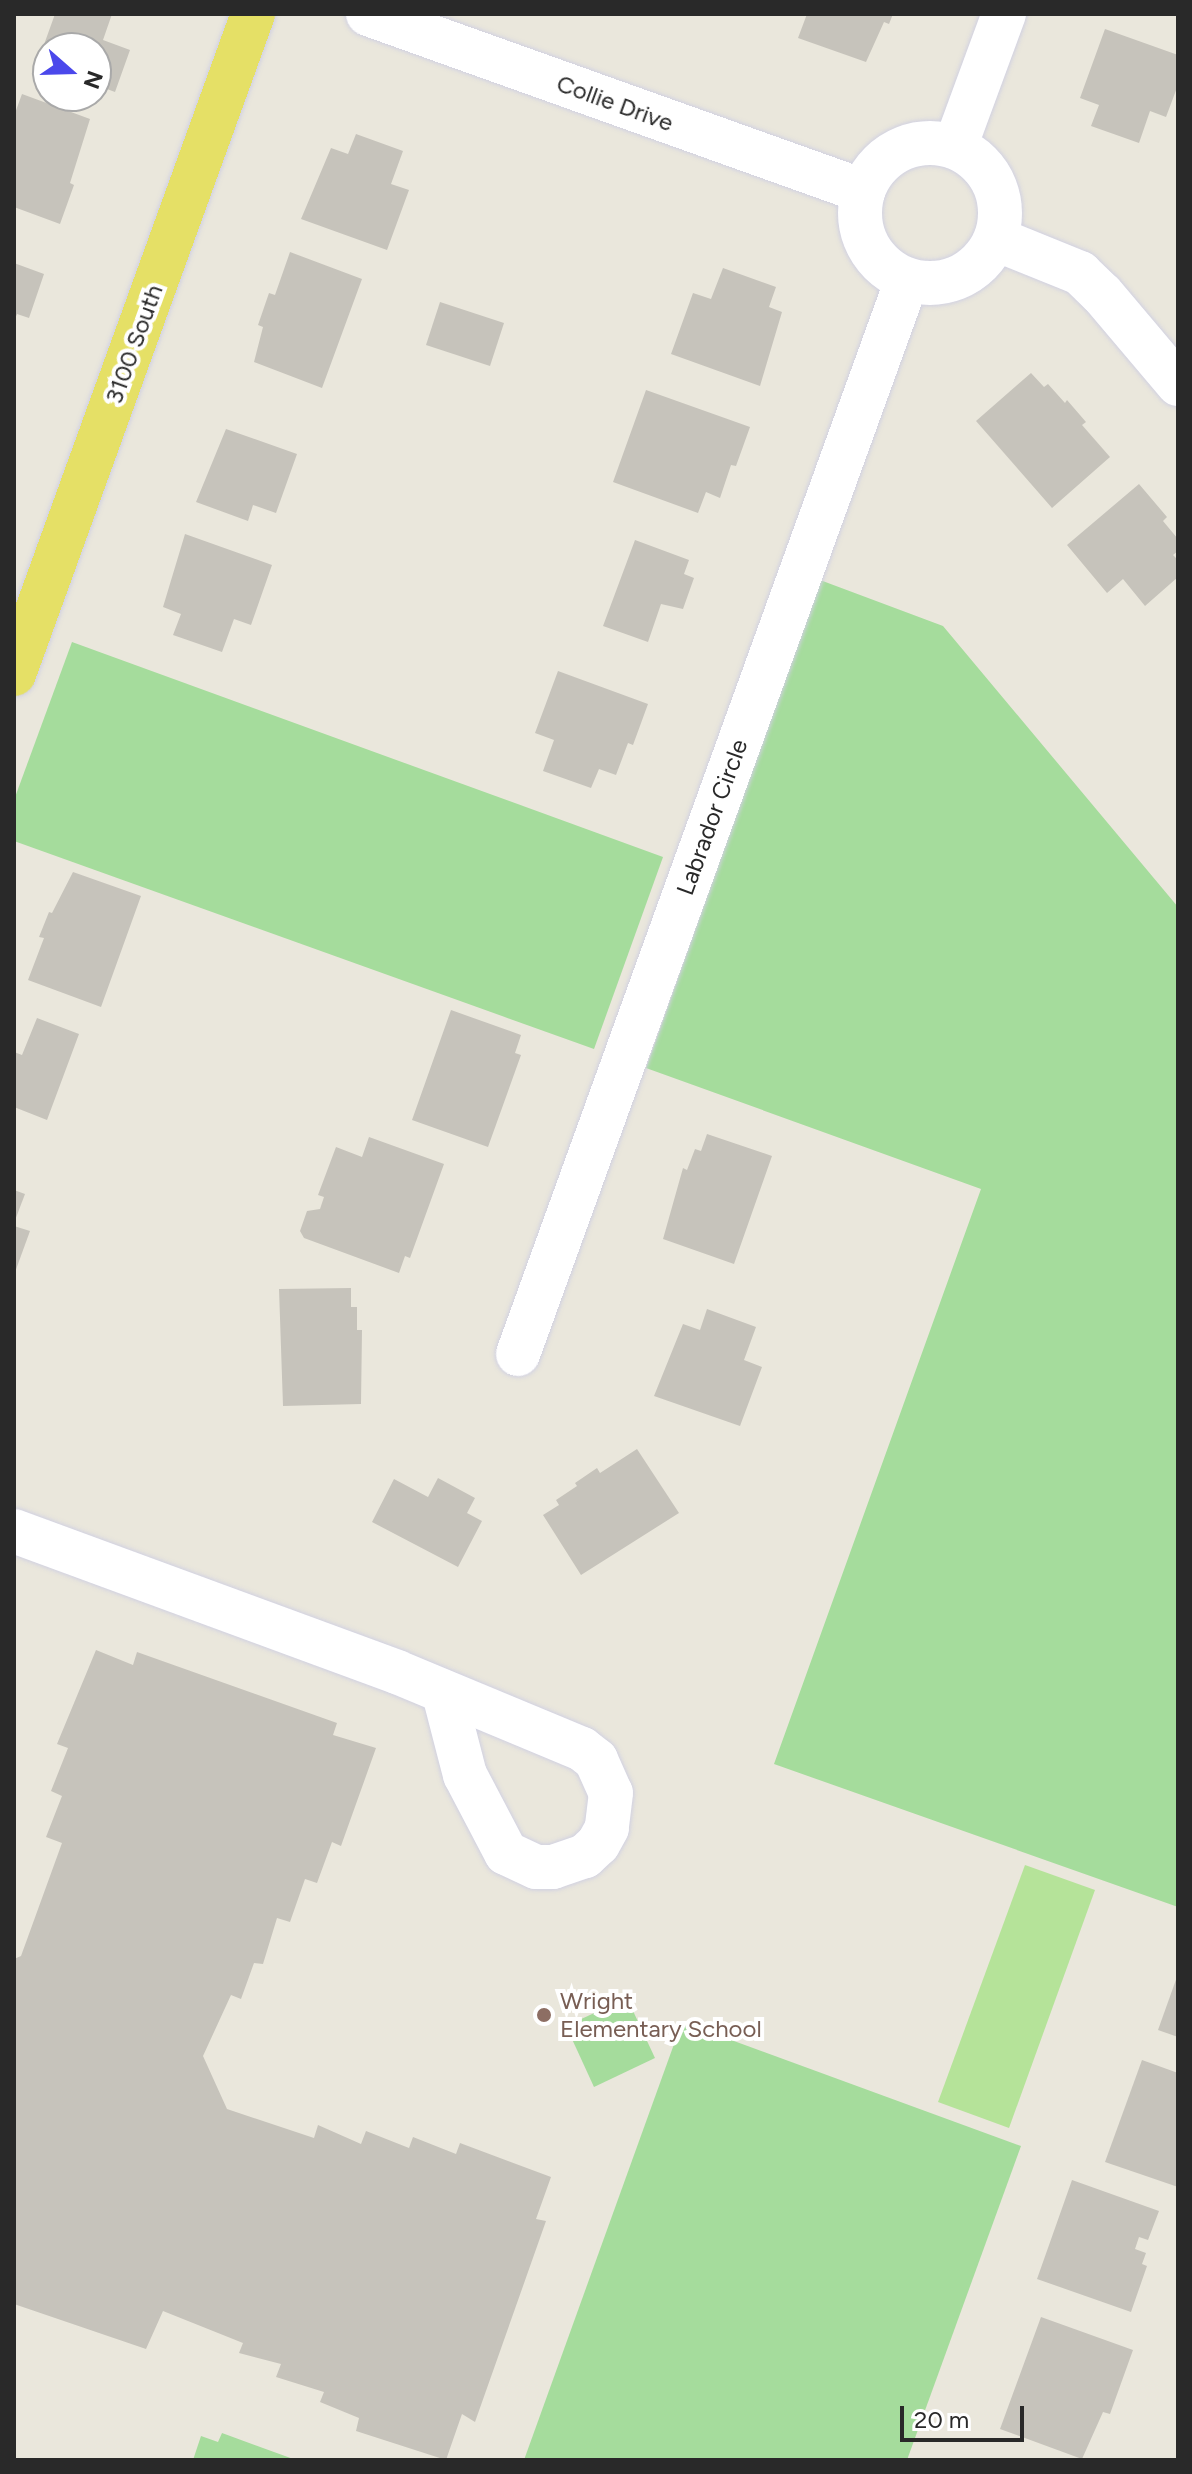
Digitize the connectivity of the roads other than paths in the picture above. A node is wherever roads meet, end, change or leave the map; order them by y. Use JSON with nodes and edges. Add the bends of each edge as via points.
{"nodes":[{"id":1,"x":253,"y":14,"type":"edge"},
{"id":2,"x":368,"y":14,"type":"edge"},
{"id":3,"x":1004,"y":14,"type":"edge"},
{"id":4,"x":955,"y":147,"type":"junction"},
{"id":5,"x":863,"y":191,"type":"junction"},
{"id":6,"x":996,"y":239,"type":"junction"},
{"id":7,"x":907,"y":280,"type":"junction"},
{"id":8,"x":1178,"y":384,"type":"edge"},
{"id":9,"x":14,"y":674,"type":"edge"},
{"id":10,"x":518,"y":1354,"type":"dead end"},
{"id":11,"x":14,"y":1531,"type":"edge"},
{"id":12,"x":444,"y":1694,"type":"dead end"}],
"edges":[{"from":1,"to":9,"type":"main road","name":"3100 South"},
{"from":2,"to":5,"type":"street","name":"Collie Drive"},
{"from":3,"to":4,"type":"street"},
{"from":4,"to":5,"type":"street","via":[[913,144],[892,153],[875,168]]},
{"from":4,"to":6,"type":"street","via":[[990,175],[999,196]]},
{"from":5,"to":7,"type":"street","via":[[862,232],[872,253]]},
{"from":6,"to":7,"type":"street","via":[[969,272],[928,284]]},
{"from":6,"to":8,"type":"street","via":[[1080,273]]},
{"from":7,"to":10,"type":"street","name":"Labrador Circle"},
{"from":11,"to":12,"type":"street"}]}
